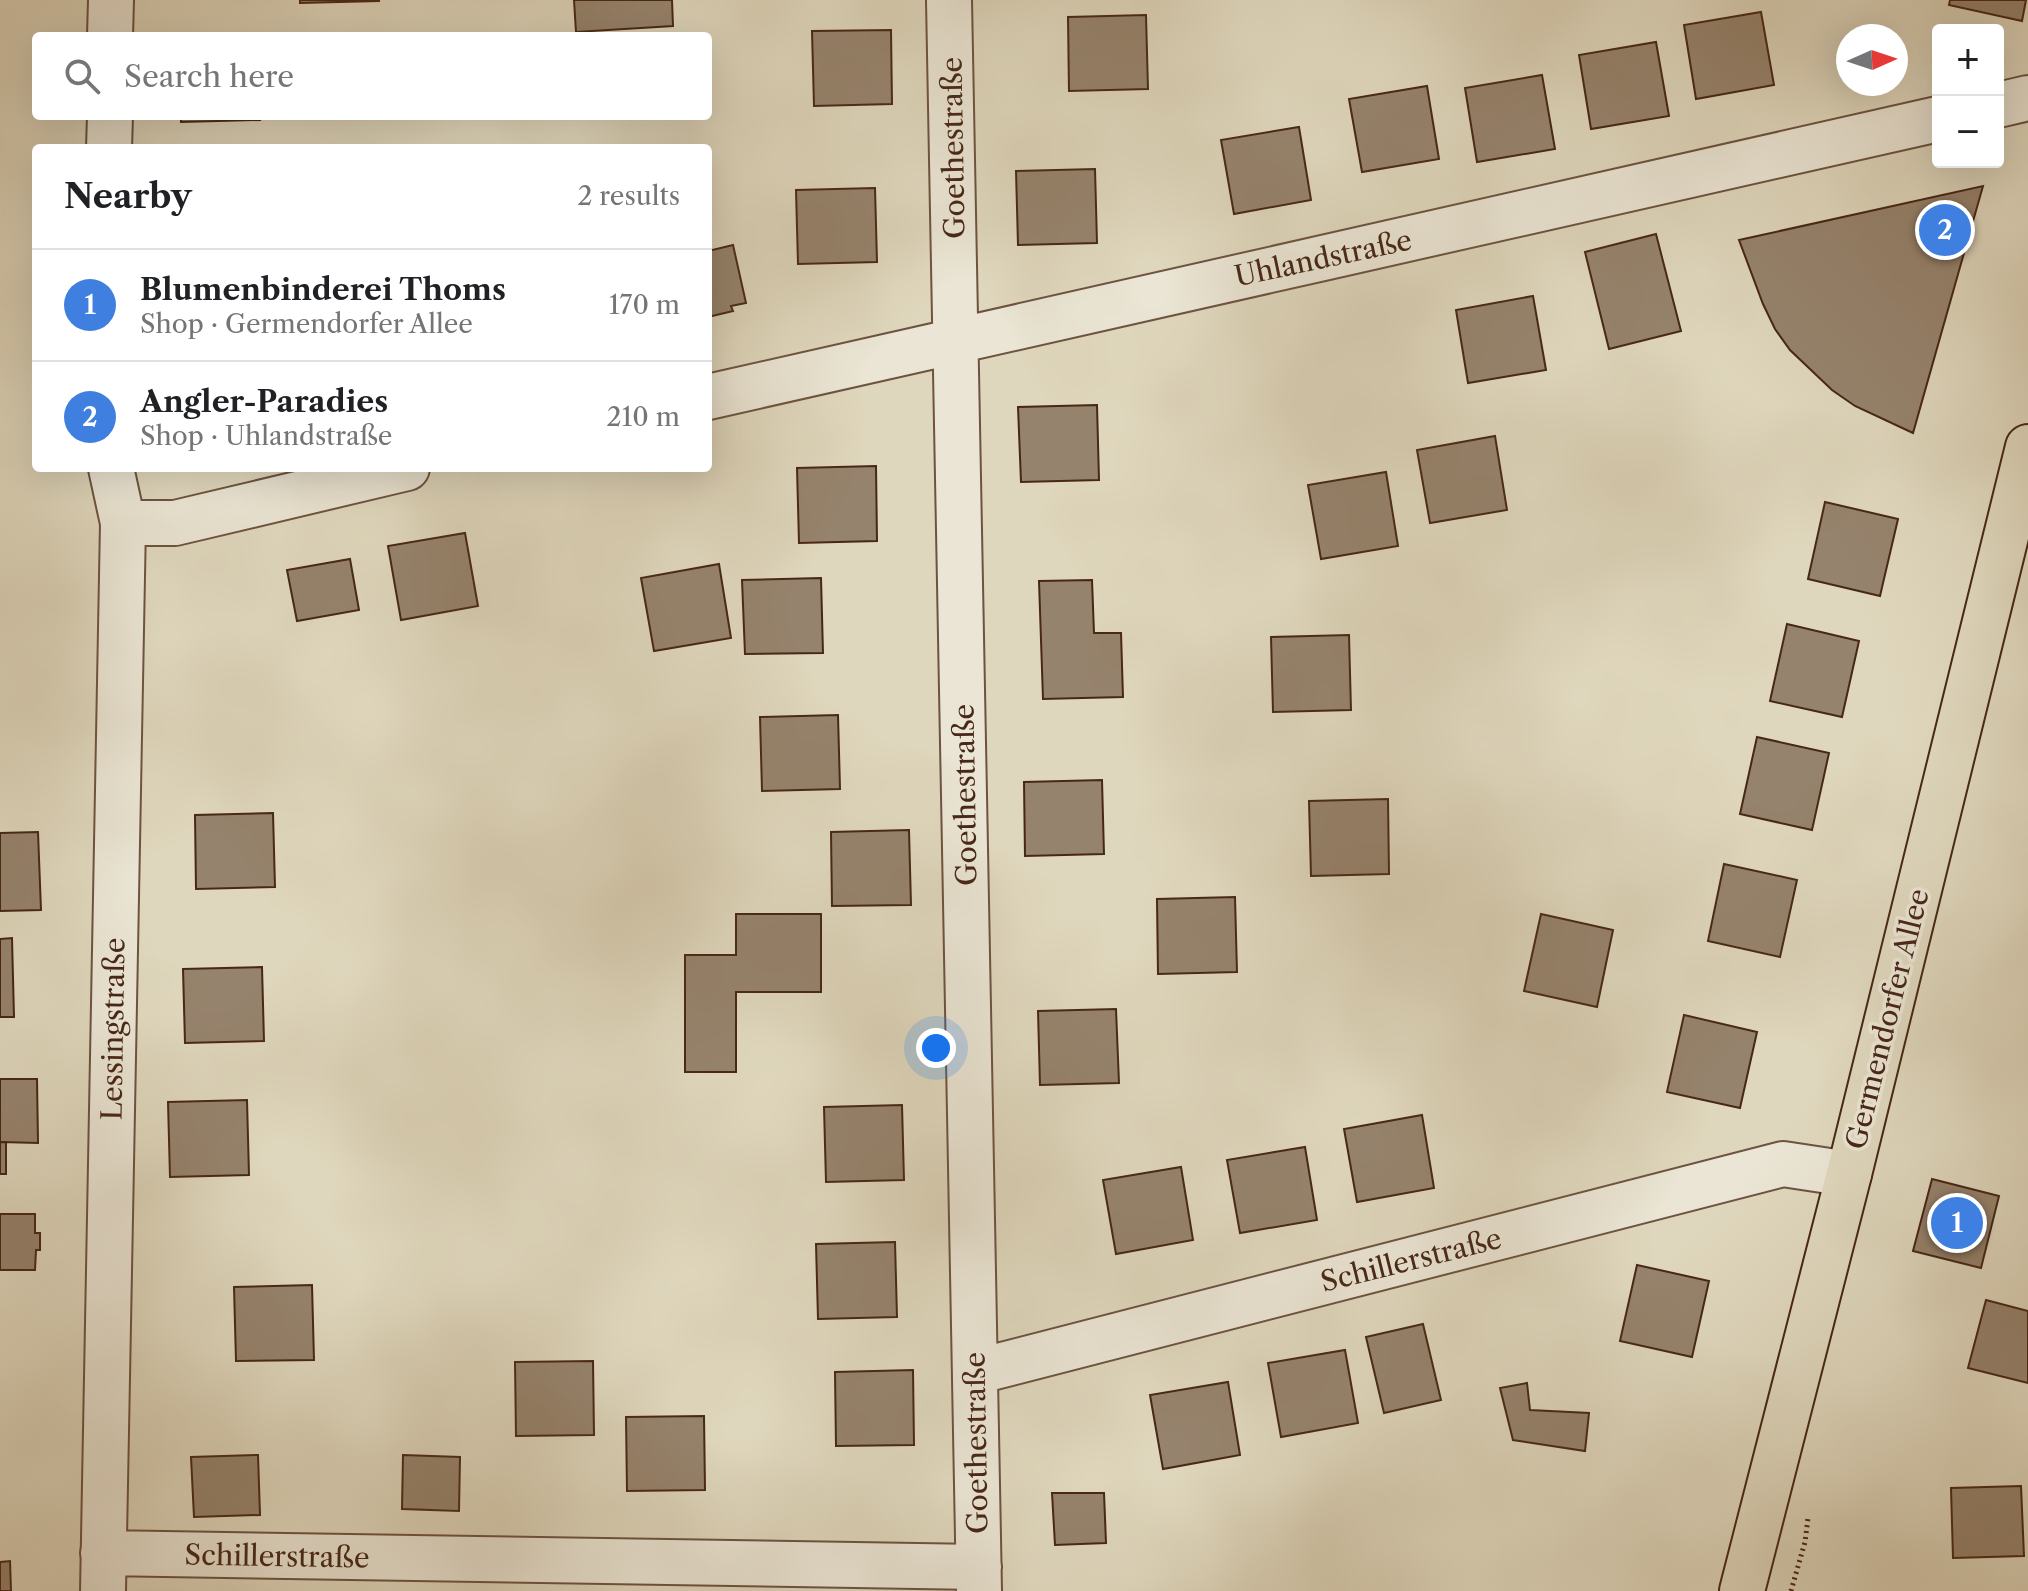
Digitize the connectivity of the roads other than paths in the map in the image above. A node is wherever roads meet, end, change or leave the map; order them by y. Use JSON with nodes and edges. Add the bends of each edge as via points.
{"nodes":[{"id":1,"x":111,"y":0,"type":"edge"},
{"id":2,"x":949,"y":0,"type":"edge"},
{"id":3,"x":110,"y":32,"type":"edge"},
{"id":4,"x":2028,"y":98,"type":"edge"},
{"id":5,"x":2004,"y":104,"type":"edge"},
{"id":6,"x":110,"y":120,"type":"edge"},
{"id":7,"x":1932,"y":120,"type":"edge"},
{"id":8,"x":109,"y":144,"type":"edge"},
{"id":9,"x":957,"y":338,"type":"junction"},
{"id":10,"x":712,"y":396,"type":"edge"},
{"id":11,"x":2028,"y":447,"type":"edge"},
{"id":12,"x":112,"y":472,"type":"edge"},
{"id":13,"x":390,"y":472,"type":"edge"},
{"id":14,"x":123,"y":523,"type":"junction"},
{"id":15,"x":1849,"y":1174,"type":"junction"},
{"id":16,"x":975,"y":1372,"type":"junction"},
{"id":17,"x":103,"y":1572,"type":"edge"},
{"id":18,"x":979,"y":1579,"type":"edge"},
{"id":19,"x":1742,"y":1591,"type":"edge"}],
"edges":[{"from":1,"to":3,"type":"street"},
{"from":2,"to":9,"type":"street","name":"Goethestraße"},
{"from":4,"to":5,"type":"street"},
{"from":6,"to":8,"type":"street"},
{"from":7,"to":9,"type":"street","name":"Uhlandstraße"},
{"from":9,"to":10,"type":"street","name":"Uhlandstraße"},
{"from":9,"to":16,"type":"street","name":"Goethestraße"},
{"from":11,"to":15,"type":"main road","name":"Germendorfer Allee"},
{"from":12,"to":14,"type":"street","name":"Lessingstraße"},
{"from":13,"to":14,"type":"street","via":[[175,523]]},
{"from":14,"to":17,"type":"street","name":"Lessingstraße"},
{"from":15,"to":16,"type":"street","name":"Schillerstraße","via":[[1783,1164]]},
{"from":15,"to":19,"type":"main road","name":"Germendorfer Allee"},
{"from":16,"to":18,"type":"street","name":"Goethestraße"},
{"from":17,"to":18,"type":"street","name":"Schillerstraße"}]}
